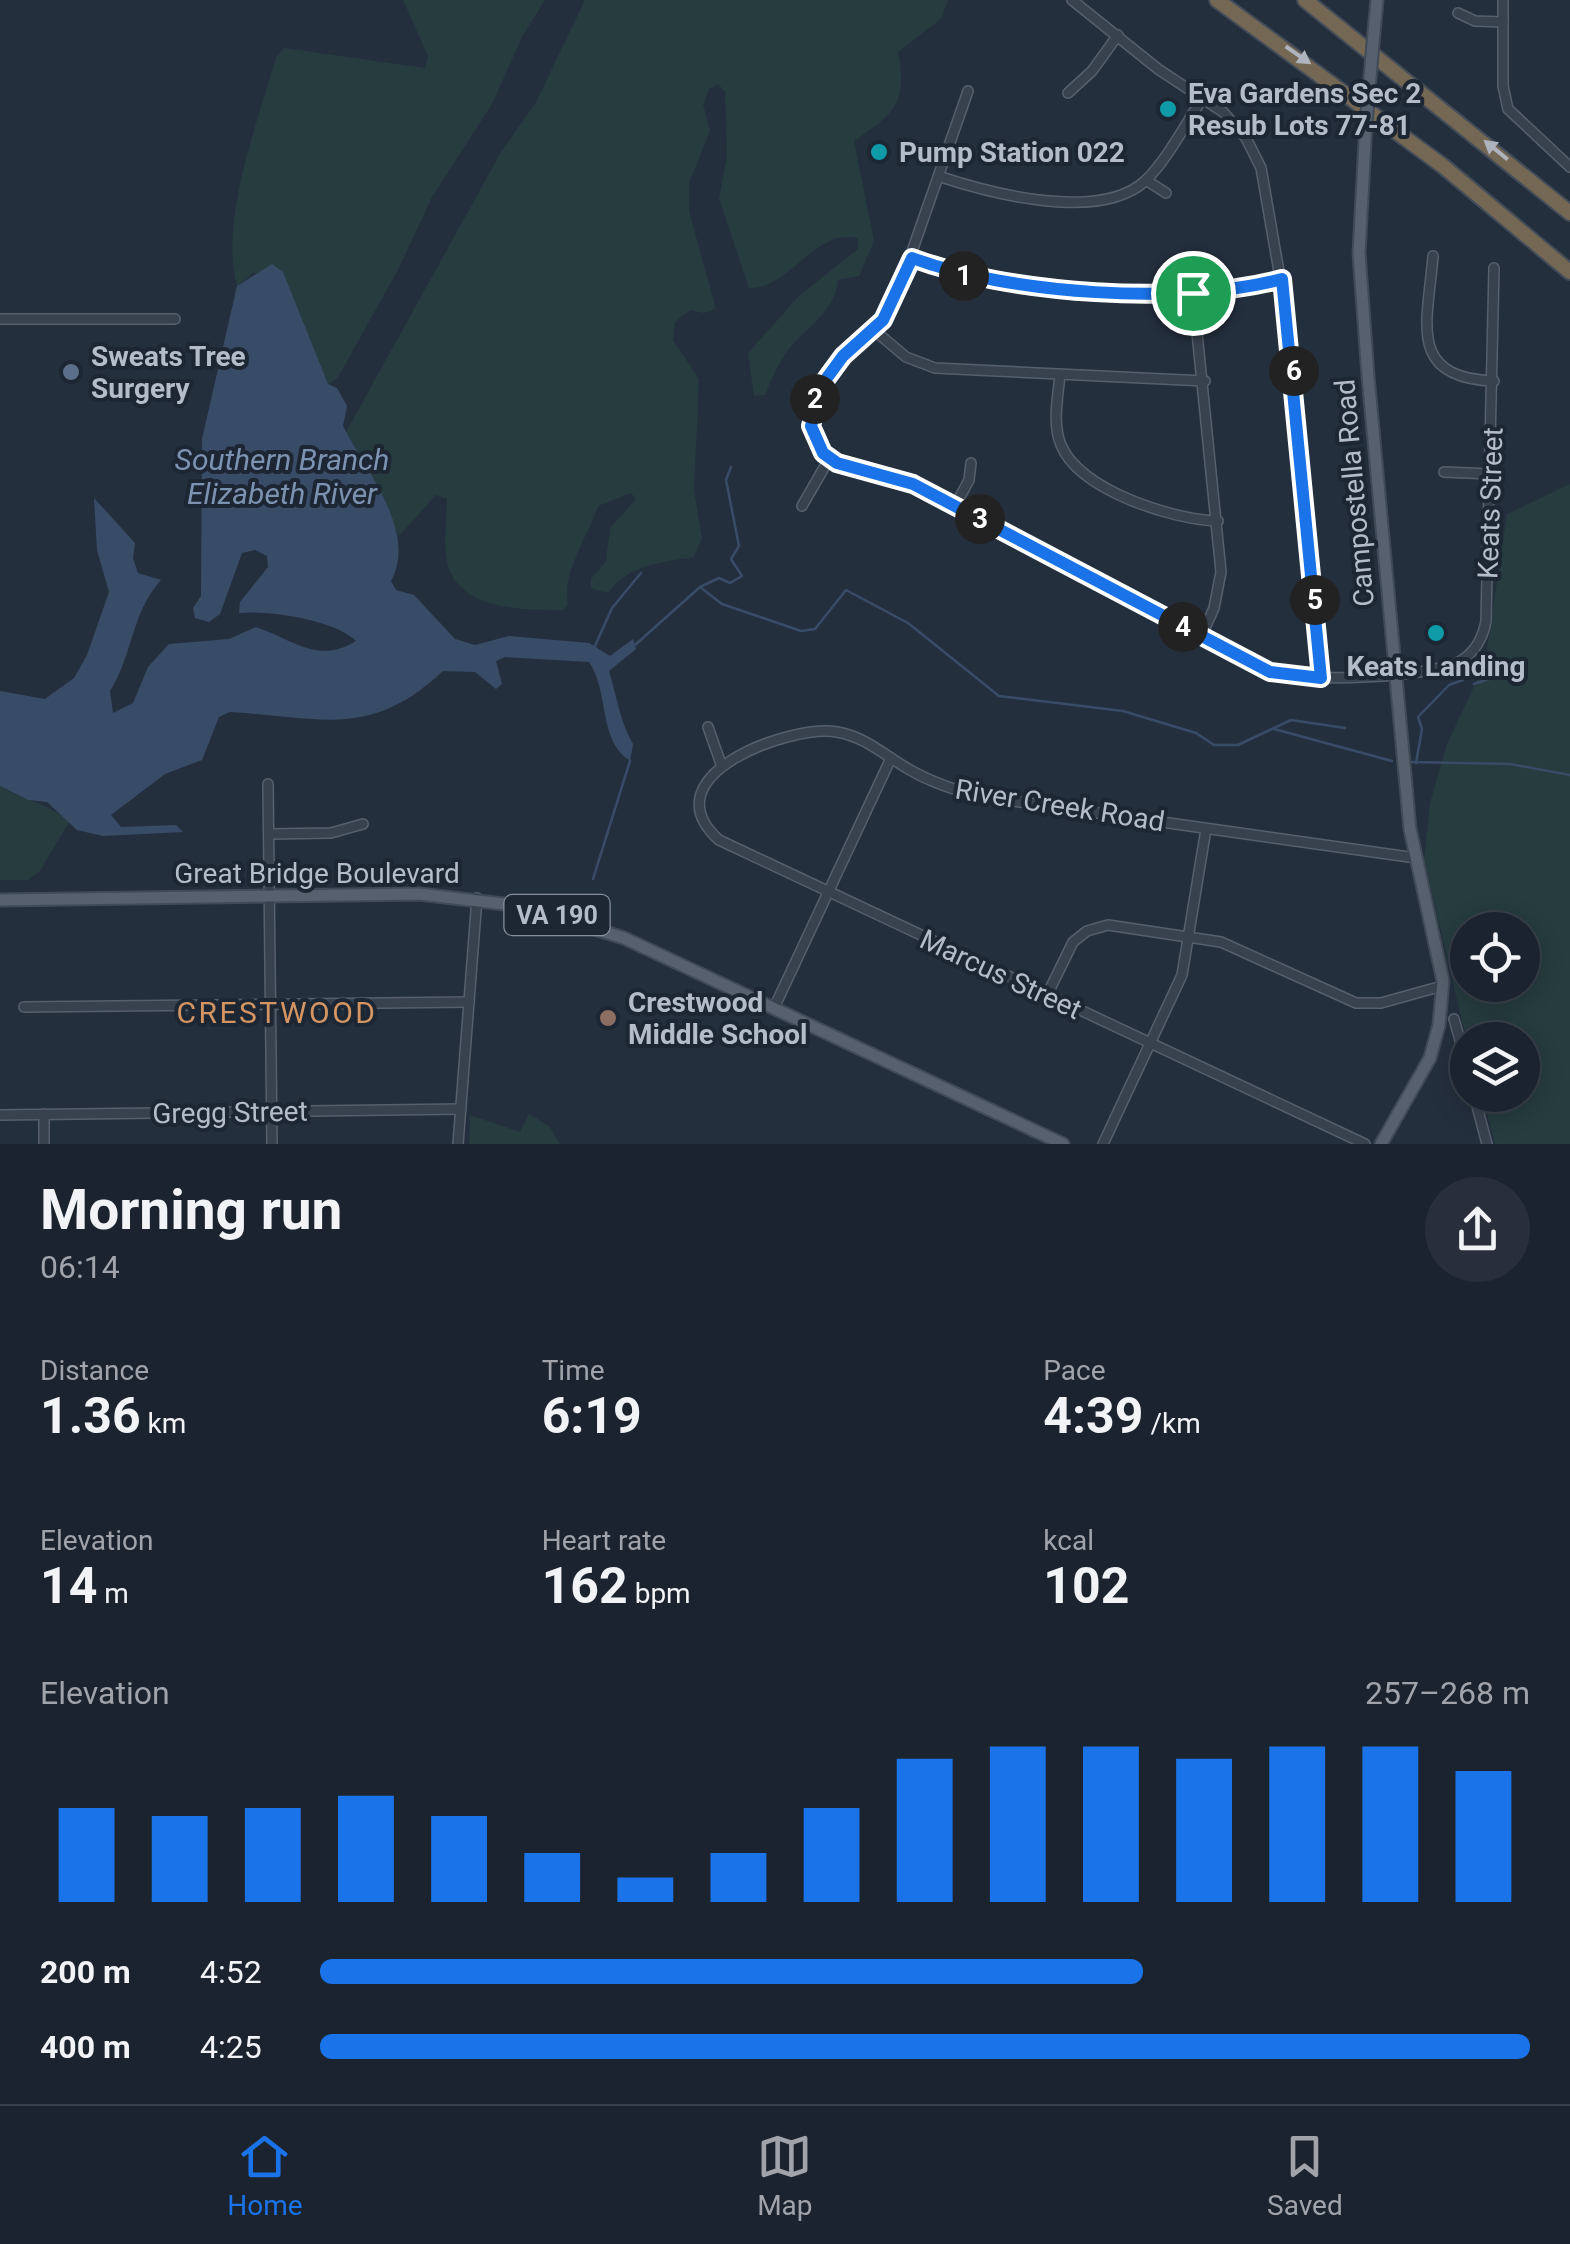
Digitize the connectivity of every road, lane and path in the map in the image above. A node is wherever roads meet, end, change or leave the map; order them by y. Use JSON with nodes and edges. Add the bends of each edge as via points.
{"nodes":[{"id":1,"x":1072,"y":0,"type":"edge"},
{"id":2,"x":1217,"y":0,"type":"edge"},
{"id":3,"x":1305,"y":0,"type":"edge"},
{"id":4,"x":1378,"y":0,"type":"edge"},
{"id":5,"x":1503,"y":0,"type":"edge"},
{"id":6,"x":1458,"y":13,"type":"dead end"},
{"id":7,"x":1503,"y":22,"type":"junction"},
{"id":8,"x":1118,"y":35,"type":"junction"},
{"id":9,"x":968,"y":91,"type":"dead end"},
{"id":10,"x":1068,"y":92,"type":"dead end"},
{"id":11,"x":1203,"y":98,"type":"junction"},
{"id":12,"x":1570,"y":167,"type":"edge"},
{"id":13,"x":941,"y":176,"type":"junction"},
{"id":14,"x":1146,"y":180,"type":"junction"},
{"id":15,"x":1166,"y":193,"type":"dead end"},
{"id":16,"x":1570,"y":213,"type":"edge"},
{"id":17,"x":1433,"y":256,"type":"dead end"},
{"id":18,"x":912,"y":258,"type":"junction"},
{"id":19,"x":1494,"y":268,"type":"dead end"},
{"id":20,"x":1570,"y":272,"type":"edge"},
{"id":21,"x":1282,"y":279,"type":"junction"},
{"id":22,"x":1193,"y":293,"type":"junction"},
{"id":23,"x":0,"y":319,"type":"edge"},
{"id":24,"x":174,"y":319,"type":"dead end"},
{"id":25,"x":874,"y":330,"type":"junction"},
{"id":26,"x":1060,"y":374,"type":"junction"},
{"id":27,"x":1205,"y":381,"type":"junction"},
{"id":28,"x":1494,"y":381,"type":"junction"},
{"id":29,"x":829,"y":459,"type":"junction"},
{"id":30,"x":970,"y":463,"type":"dead end"},
{"id":31,"x":1444,"y":472,"type":"dead end"},
{"id":32,"x":1491,"y":474,"type":"junction"},
{"id":33,"x":802,"y":506,"type":"dead end"},
{"id":34,"x":955,"y":506,"type":"junction"},
{"id":35,"x":1218,"y":521,"type":"junction"},
{"id":36,"x":1201,"y":636,"type":"junction"},
{"id":37,"x":1395,"y":673,"type":"junction"},
{"id":38,"x":1321,"y":678,"type":"junction"},
{"id":39,"x":708,"y":727,"type":"dead end"},
{"id":40,"x":891,"y":758,"type":"junction"},
{"id":41,"x":721,"y":764,"type":"junction"},
{"id":42,"x":268,"y":784,"type":"dead end"},
{"id":43,"x":363,"y":824,"type":"dead end"},
{"id":44,"x":1206,"y":828,"type":"junction"},
{"id":45,"x":269,"y":834,"type":"junction"},
{"id":46,"x":1416,"y":858,"type":"junction"},
{"id":47,"x":828,"y":892,"type":"junction"},
{"id":48,"x":270,"y":896,"type":"junction"},
{"id":49,"x":478,"y":898,"type":"junction"},
{"id":50,"x":0,"y":900,"type":"edge"},
{"id":51,"x":1190,"y":936,"type":"junction"},
{"id":52,"x":1442,"y":986,"type":"junction"},
{"id":53,"x":1047,"y":995,"type":"junction"},
{"id":54,"x":469,"y":1002,"type":"junction"},
{"id":55,"x":271,"y":1005,"type":"junction"},
{"id":56,"x":24,"y":1007,"type":"dead end"},
{"id":57,"x":774,"y":1008,"type":"junction"},
{"id":58,"x":1454,"y":1019,"type":"dead end"},
{"id":59,"x":1455,"y":1022,"type":"edge"},
{"id":60,"x":1150,"y":1044,"type":"junction"},
{"id":61,"x":461,"y":1110,"type":"junction"},
{"id":62,"x":272,"y":1112,"type":"junction"},
{"id":63,"x":1479,"y":1112,"type":"edge"},
{"id":64,"x":44,"y":1114,"type":"junction"},
{"id":65,"x":0,"y":1115,"type":"edge"},
{"id":66,"x":44,"y":1144,"type":"edge"},
{"id":67,"x":272,"y":1144,"type":"edge"},
{"id":68,"x":458,"y":1144,"type":"edge"},
{"id":69,"x":1063,"y":1144,"type":"edge"},
{"id":70,"x":1103,"y":1144,"type":"edge"},
{"id":71,"x":1365,"y":1144,"type":"edge"},
{"id":72,"x":1381,"y":1144,"type":"edge"},
{"id":73,"x":1488,"y":1144,"type":"edge"}],
"edges":[{"from":1,"to":8,"type":"street"},
{"from":2,"to":20,"type":"highway","one_way":true,"via":[[1428,154]]},
{"from":16,"to":3,"type":"highway","one_way":true},
{"from":4,"to":37,"type":"main road","name":"Campostella Road","bridge":true,"via":[[1360,270]]},
{"from":5,"to":7,"type":"street"},
{"from":6,"to":7,"type":"street"},
{"from":7,"to":12,"type":"street","via":[[1508,109]]},
{"from":8,"to":10,"type":"street"},
{"from":8,"to":11,"type":"street"},
{"from":9,"to":13,"type":"street"},
{"from":11,"to":14,"type":"street"},
{"from":11,"to":21,"type":"street","via":[[1234,122],[1253,151]]},
{"from":13,"to":14,"type":"street","via":[[1005,195],[1098,201]]},
{"from":13,"to":18,"type":"street"},
{"from":14,"to":15,"type":"street"},
{"from":17,"to":28,"type":"street","via":[[1431,354],[1451,376]]},
{"from":18,"to":22,"type":"street","via":[[1013,285]]},
{"from":18,"to":25,"type":"street","via":[[894,303]]},
{"from":19,"to":28,"type":"street","name":"Keats Street"},
{"from":21,"to":22,"type":"street"},
{"from":21,"to":38,"type":"street"},
{"from":22,"to":27,"type":"street"},
{"from":23,"to":24,"type":"street"},
{"from":25,"to":26,"type":"street","via":[[906,357],[936,368]]},
{"from":25,"to":29,"type":"street","via":[[834,366],[815,399],[814,438]]},
{"from":26,"to":27,"type":"street"},
{"from":26,"to":35,"type":"street","via":[[1058,436],[1076,467],[1168,516]]},
{"from":27,"to":35,"type":"street"},
{"from":28,"to":32,"type":"street","name":"Keats Street"},
{"from":29,"to":33,"type":"street"},
{"from":29,"to":34,"type":"street","name":"Keats Street","via":[[900,478]]},
{"from":30,"to":34,"type":"street"},
{"from":31,"to":32,"type":"street"},
{"from":32,"to":37,"type":"street","name":"Keats Street","via":[[1482,637],[1455,664]]},
{"from":34,"to":36,"type":"street","name":"Keats Street"},
{"from":35,"to":36,"type":"street","via":[[1220,582]]},
{"from":36,"to":38,"type":"street","name":"Keats Street","via":[[1270,672]]},
{"from":37,"to":38,"type":"street","name":"Keats Street"},
{"from":37,"to":46,"type":"main road","name":"Campostella Road"},
{"from":39,"to":41,"type":"street"},
{"from":40,"to":41,"type":"street","name":"River Creek Road","via":[[862,738],[822,730]]},
{"from":40,"to":44,"type":"street","name":"River Creek Road","via":[[938,784],[978,796]]},
{"from":40,"to":47,"type":"street"},
{"from":41,"to":47,"type":"street","name":"Marcus Street","via":[[700,804],[714,836]]},
{"from":42,"to":45,"type":"street"},
{"from":43,"to":45,"type":"street","via":[[331,833]]},
{"from":44,"to":46,"type":"street","name":"River Creek Road"},
{"from":44,"to":51,"type":"street"},
{"from":45,"to":48,"type":"street"},
{"from":46,"to":52,"type":"main road","name":"Campostella Road"},
{"from":47,"to":53,"type":"street","name":"Marcus Street"},
{"from":47,"to":57,"type":"street"},
{"from":48,"to":49,"type":"main road","name":"Great Bridge Boulevard","number":"VA 190"},
{"from":48,"to":50,"type":"main road","name":"Great Bridge Boulevard","number":"VA 190"},
{"from":48,"to":55,"type":"street"},
{"from":49,"to":54,"type":"street"},
{"from":49,"to":57,"type":"main road","name":"Great Bridge Boulevard","number":"VA 190","via":[[589,924]]},
{"from":51,"to":52,"type":"street","via":[[1221,942],[1356,1003]]},
{"from":51,"to":53,"type":"street","via":[[1096,927],[1074,942]]},
{"from":51,"to":60,"type":"street","via":[[1182,975]]},
{"from":52,"to":72,"type":"main road","name":"Campostella Road","via":[[1430,1058]]},
{"from":53,"to":60,"type":"street","name":"Marcus Street"},
{"from":54,"to":55,"type":"street"},
{"from":54,"to":61,"type":"street"},
{"from":55,"to":56,"type":"street"},
{"from":55,"to":62,"type":"street"},
{"from":57,"to":69,"type":"main road","name":"Great Bridge Boulevard","number":"VA 190"},
{"from":58,"to":59,"type":"street"},
{"from":60,"to":70,"type":"street"},
{"from":60,"to":71,"type":"street","name":"Marcus Street"},
{"from":61,"to":62,"type":"street","name":"Gregg Street"},
{"from":61,"to":68,"type":"street"},
{"from":62,"to":64,"type":"street","name":"Gregg Street"},
{"from":62,"to":67,"type":"street"},
{"from":63,"to":73,"type":"street"},
{"from":64,"to":65,"type":"street","name":"Gregg Street"},
{"from":64,"to":66,"type":"street"}]}
